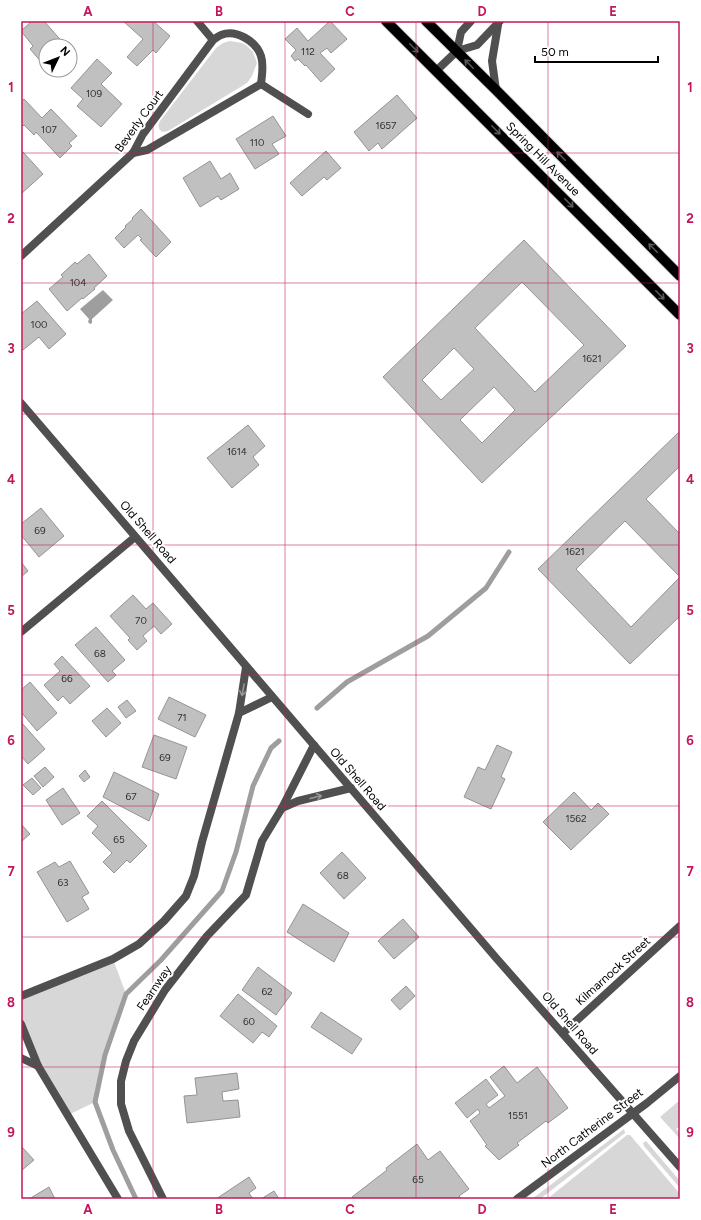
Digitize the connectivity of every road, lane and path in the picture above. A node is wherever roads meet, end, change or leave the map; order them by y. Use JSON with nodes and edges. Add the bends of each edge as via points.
{"nodes":[{"id":1,"x":197,"y":21,"type":"edge"},
{"id":2,"x":386,"y":21,"type":"edge"},
{"id":3,"x":426,"y":21,"type":"edge"},
{"id":4,"x":471,"y":21,"type":"edge"},
{"id":5,"x":499,"y":22,"type":"edge"},
{"id":6,"x":213,"y":40,"type":"junction"},
{"id":7,"x":457,"y":51,"type":"junction"},
{"id":8,"x":436,"y":71,"type":"junction"},
{"id":9,"x":262,"y":84,"type":"junction"},
{"id":10,"x":496,"y":90,"type":"junction"},
{"id":11,"x":308,"y":114,"type":"dead end"},
{"id":12,"x":133,"y":153,"type":"junction"},
{"id":13,"x":21,"y":256,"type":"edge"},
{"id":14,"x":680,"y":276,"type":"edge"},
{"id":15,"x":680,"y":315,"type":"edge"},
{"id":16,"x":21,"y":404,"type":"edge"},
{"id":17,"x":135,"y":537,"type":"junction"},
{"id":18,"x":21,"y":632,"type":"edge"},
{"id":19,"x":246,"y":666,"type":"junction"},
{"id":20,"x":272,"y":697,"type":"junction"},
{"id":21,"x":239,"y":713,"type":"junction"},
{"id":22,"x":314,"y":745,"type":"junction"},
{"id":23,"x":351,"y":788,"type":"junction"},
{"id":24,"x":282,"y":808,"type":"junction"},
{"id":25,"x":680,"y":926,"type":"edge"},
{"id":26,"x":21,"y":996,"type":"edge"},
{"id":27,"x":21,"y":1024,"type":"edge"},
{"id":28,"x":563,"y":1033,"type":"junction"},
{"id":29,"x":21,"y":1058,"type":"edge"},
{"id":30,"x":38,"y":1066,"type":"junction"},
{"id":31,"x":680,"y":1076,"type":"edge"},
{"id":32,"x":633,"y":1112,"type":"junction"},
{"id":33,"x":680,"y":1167,"type":"edge"},
{"id":34,"x":118,"y":1199,"type":"edge"},
{"id":35,"x":163,"y":1199,"type":"edge"},
{"id":36,"x":517,"y":1199,"type":"edge"}],
"edges":[{"from":1,"to":6,"type":"street"},
{"from":2,"to":8,"type":"main road","name":"Spring Hill Avenue","one_way":true},
{"from":3,"to":7,"type":"main road","name":"Spring Hill Avenue"},
{"from":4,"to":7,"type":"street","via":[[461,32]]},
{"from":5,"to":7,"type":"street","via":[[477,45]]},
{"from":5,"to":10,"type":"street","via":[[492,60]]},
{"from":6,"to":9,"type":"street","via":[[222,35],[233,34],[244,37],[256,46],[263,65]]},
{"from":6,"to":12,"type":"street","name":"Beverly Court","via":[[143,134]]},
{"from":7,"to":8,"type":"street"},
{"from":10,"to":7,"type":"main road","name":"Spring Hill Avenue","one_way":true},
{"from":8,"to":15,"type":"main road","name":"Spring Hill Avenue","one_way":true},
{"from":9,"to":11,"type":"street"},
{"from":9,"to":12,"type":"street","via":[[147,150]]},
{"from":14,"to":10,"type":"main road","name":"Spring Hill Avenue","one_way":true},
{"from":12,"to":13,"type":"street","name":"Beverly Court"},
{"from":16,"to":17,"type":"street","name":"Old Shell Road"},
{"from":17,"to":18,"type":"street"},
{"from":17,"to":19,"type":"street","name":"Old Shell Road"},
{"from":19,"to":20,"type":"street","name":"Old Shell Road"},
{"from":19,"to":21,"type":"street","one_way":true},
{"from":20,"to":21,"type":"street"},
{"from":20,"to":22,"type":"street","name":"Old Shell Road"},
{"from":21,"to":26,"type":"street","via":[[194,876],[186,896],[139,944],[113,959]]},
{"from":22,"to":23,"type":"street","name":"Old Shell Road"},
{"from":22,"to":24,"type":"street","name":"Fearnway"},
{"from":24,"to":23,"type":"street","one_way":true,"via":[[298,801]]},
{"from":23,"to":28,"type":"street","name":"Old Shell Road"},
{"from":24,"to":35,"type":"street","name":"Fearnway","via":[[262,841],[246,895],[207,936],[165,990],[134,1042],[126,1061],[121,1081],[120,1104],[129,1131]]},
{"from":25,"to":28,"type":"street","name":"Kilmarnock Street"},
{"from":27,"to":30,"type":"street"},
{"from":28,"to":32,"type":"street","name":"Old Shell Road"},
{"from":29,"to":30,"type":"street"},
{"from":30,"to":34,"type":"street"},
{"from":31,"to":32,"type":"street","name":"North Catherine Street"},
{"from":32,"to":33,"type":"street","name":"Old Shell Road"},
{"from":32,"to":36,"type":"street","name":"North Catherine Street"}]}
